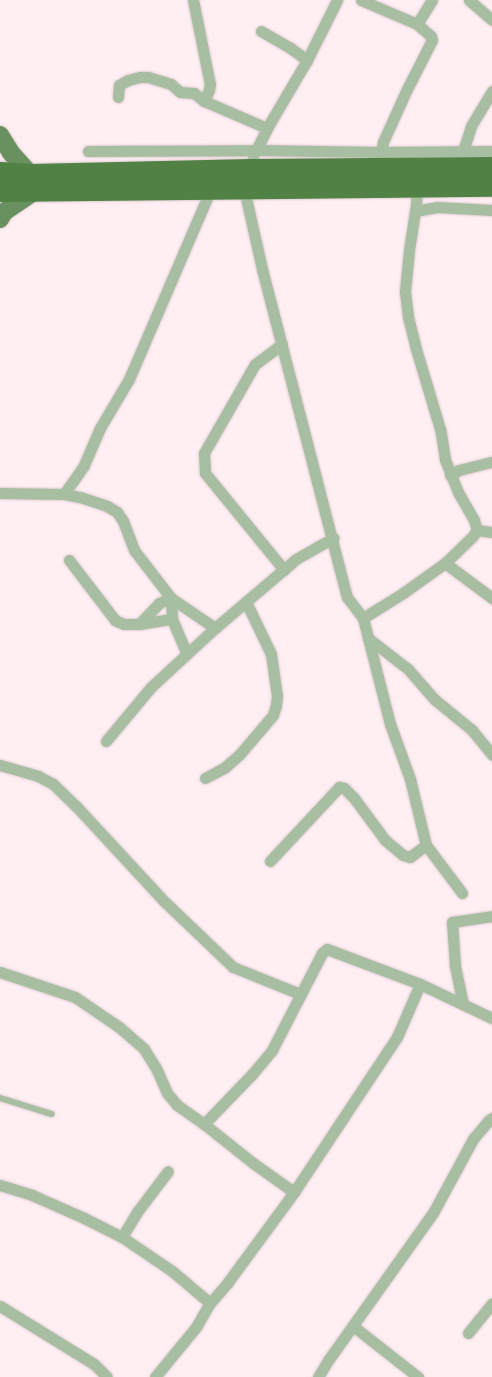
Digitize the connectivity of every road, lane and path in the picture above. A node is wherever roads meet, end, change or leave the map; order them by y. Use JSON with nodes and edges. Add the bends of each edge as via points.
{"nodes":[{"id":1,"x":193,"y":0,"type":"edge"},
{"id":2,"x":336,"y":0,"type":"edge"},
{"id":3,"x":361,"y":0,"type":"edge"},
{"id":4,"x":432,"y":0,"type":"edge"},
{"id":5,"x":469,"y":0,"type":"edge"},
{"id":6,"x":492,"y":20,"type":"edge"},
{"id":7,"x":417,"y":24,"type":"junction"},
{"id":8,"x":261,"y":31,"type":"dead end"},
{"id":9,"x":307,"y":60,"type":"junction"},
{"id":10,"x":492,"y":91,"type":"edge"},
{"id":11,"x":118,"y":97,"type":"dead end"},
{"id":12,"x":204,"y":101,"type":"junction"},
{"id":13,"x":267,"y":128,"type":"junction"},
{"id":14,"x":0,"y":135,"type":"edge"},
{"id":15,"x":88,"y":151,"type":"dead end"},
{"id":16,"x":464,"y":151,"type":"junction"},
{"id":17,"x":381,"y":152,"type":"junction"},
{"id":18,"x":253,"y":159,"type":"junction"},
{"id":19,"x":492,"y":165,"type":"edge"},
{"id":20,"x":0,"y":172,"type":"edge"},
{"id":21,"x":32,"y":182,"type":"junction"},
{"id":22,"x":417,"y":186,"type":"junction"},
{"id":23,"x":211,"y":189,"type":"junction"},
{"id":24,"x":244,"y":189,"type":"junction"},
{"id":25,"x":0,"y":191,"type":"edge"},
{"id":26,"x":492,"y":210,"type":"edge"},
{"id":27,"x":415,"y":211,"type":"junction"},
{"id":28,"x":0,"y":219,"type":"edge"},
{"id":29,"x":282,"y":344,"type":"junction"},
{"id":30,"x":492,"y":462,"type":"edge"},
{"id":31,"x":450,"y":475,"type":"junction"},
{"id":32,"x":0,"y":493,"type":"edge"},
{"id":33,"x":64,"y":494,"type":"junction"},
{"id":34,"x":476,"y":530,"type":"junction"},
{"id":35,"x":492,"y":532,"type":"edge"},
{"id":36,"x":333,"y":538,"type":"junction"},
{"id":37,"x":69,"y":560,"type":"dead end"},
{"id":38,"x":445,"y":563,"type":"junction"},
{"id":39,"x":284,"y":570,"type":"junction"},
{"id":40,"x":171,"y":598,"type":"junction"},
{"id":41,"x":492,"y":598,"type":"edge"},
{"id":42,"x":246,"y":602,"type":"junction"},
{"id":43,"x":363,"y":618,"type":"junction"},
{"id":44,"x":172,"y":619,"type":"junction"},
{"id":45,"x":139,"y":624,"type":"junction"},
{"id":46,"x":215,"y":628,"type":"junction"},
{"id":47,"x":368,"y":638,"type":"junction"},
{"id":48,"x":187,"y":654,"type":"junction"},
{"id":49,"x":106,"y":741,"type":"dead end"},
{"id":50,"x":492,"y":755,"type":"edge"},
{"id":51,"x":0,"y":765,"type":"edge"},
{"id":52,"x":205,"y":778,"type":"dead end"},
{"id":53,"x":426,"y":845,"type":"junction"},
{"id":54,"x":270,"y":860,"type":"dead end"},
{"id":55,"x":462,"y":893,"type":"dead end"},
{"id":56,"x":492,"y":916,"type":"edge"},
{"id":57,"x":0,"y":972,"type":"edge"},
{"id":58,"x":420,"y":984,"type":"junction"},
{"id":59,"x":300,"y":994,"type":"junction"},
{"id":60,"x":463,"y":1004,"type":"junction"},
{"id":61,"x":492,"y":1018,"type":"edge"},
{"id":62,"x":0,"y":1098,"type":"edge"},
{"id":63,"x":52,"y":1114,"type":"dead end"},
{"id":64,"x":492,"y":1118,"type":"edge"},
{"id":65,"x":204,"y":1124,"type":"junction"},
{"id":66,"x":168,"y":1171,"type":"dead end"},
{"id":67,"x":0,"y":1185,"type":"edge"},
{"id":68,"x":294,"y":1192,"type":"junction"},
{"id":69,"x":122,"y":1238,"type":"junction"},
{"id":70,"x":210,"y":1303,"type":"junction"},
{"id":71,"x":492,"y":1303,"type":"edge"},
{"id":72,"x":0,"y":1306,"type":"edge"},
{"id":73,"x":353,"y":1326,"type":"junction"},
{"id":74,"x":468,"y":1333,"type":"dead end"},
{"id":75,"x":107,"y":1377,"type":"edge"},
{"id":76,"x":155,"y":1377,"type":"edge"},
{"id":77,"x":318,"y":1377,"type":"edge"},
{"id":78,"x":418,"y":1377,"type":"edge"}],
"edges":[{"from":1,"to":12,"type":"street","via":[[210,84]]},
{"from":2,"to":9,"type":"street"},
{"from":3,"to":7,"type":"street"},
{"from":4,"to":7,"type":"street"},
{"from":5,"to":6,"type":"street"},
{"from":7,"to":17,"type":"street","via":[[431,36],[432,40],[407,89]]},
{"from":8,"to":9,"type":"street"},
{"from":9,"to":13,"type":"street"},
{"from":10,"to":16,"type":"street","via":[[471,126]]},
{"from":11,"to":12,"type":"street","via":[[119,85],[140,77],[171,84],[180,92],[194,93]]},
{"from":12,"to":13,"type":"street"},
{"from":13,"to":18,"type":"street"},
{"from":14,"to":21,"type":"main road"},
{"from":15,"to":18,"type":"street"},
{"from":16,"to":17,"type":"street"},
{"from":16,"to":19,"type":"street"},
{"from":17,"to":18,"type":"street"},
{"from":18,"to":19,"type":"highway"},
{"from":18,"to":21,"type":"highway"},
{"from":19,"to":22,"type":"highway"},
{"from":20,"to":21,"type":"highway"},
{"from":21,"to":23,"type":"highway"},
{"from":21,"to":25,"type":"highway"},
{"from":21,"to":28,"type":"main road"},
{"from":22,"to":24,"type":"highway"},
{"from":22,"to":27,"type":"street"},
{"from":23,"to":24,"type":"highway"},
{"from":23,"to":33,"type":"street","via":[[129,379],[100,428],[84,465]]},
{"from":24,"to":29,"type":"street"},
{"from":26,"to":27,"type":"street","via":[[437,207]]},
{"from":27,"to":31,"type":"street","via":[[406,291],[408,316]]},
{"from":29,"to":36,"type":"street"},
{"from":29,"to":39,"type":"street","via":[[255,364],[204,453],[205,473]]},
{"from":30,"to":31,"type":"street","via":[[459,470]]},
{"from":31,"to":34,"type":"street","via":[[474,520]]},
{"from":32,"to":33,"type":"street"},
{"from":33,"to":40,"type":"street","via":[[107,506],[117,512],[134,550]]},
{"from":34,"to":35,"type":"street"},
{"from":34,"to":38,"type":"street","via":[[472,538]]},
{"from":36,"to":39,"type":"street","via":[[296,559]]},
{"from":36,"to":43,"type":"street","via":[[347,597]]},
{"from":37,"to":45,"type":"street","via":[[115,620],[124,624]]},
{"from":38,"to":41,"type":"street"},
{"from":38,"to":43,"type":"street"},
{"from":39,"to":42,"type":"street"},
{"from":40,"to":44,"type":"street"},
{"from":40,"to":45,"type":"street","via":[[159,603]]},
{"from":40,"to":46,"type":"street"},
{"from":42,"to":46,"type":"street"},
{"from":42,"to":52,"type":"street","via":[[271,654],[276,705],[273,715],[239,755],[224,768]]},
{"from":43,"to":47,"type":"street"},
{"from":44,"to":45,"type":"street"},
{"from":44,"to":48,"type":"street"},
{"from":46,"to":48,"type":"street"},
{"from":47,"to":50,"type":"street","via":[[408,669],[434,699],[472,730]]},
{"from":47,"to":53,"type":"street","via":[[390,724],[410,779]]},
{"from":48,"to":49,"type":"street","via":[[150,687]]},
{"from":51,"to":59,"type":"street","via":[[38,776],[53,784],[165,902],[233,967]]},
{"from":53,"to":54,"type":"street","via":[[410,857],[403,855],[385,840],[354,798],[344,788],[339,787]]},
{"from":53,"to":55,"type":"street"},
{"from":56,"to":60,"type":"street","via":[[452,922],[455,965]]},
{"from":57,"to":65,"type":"street","via":[[75,997],[119,1027],[144,1049],[167,1093],[177,1105]]},
{"from":58,"to":59,"type":"street","via":[[327,949],[322,952]]},
{"from":58,"to":60,"type":"street"},
{"from":58,"to":68,"type":"street","via":[[397,1037]]},
{"from":59,"to":65,"type":"street","via":[[272,1050]]},
{"from":60,"to":61,"type":"street"},
{"from":62,"to":63,"type":"lane"},
{"from":64,"to":73,"type":"street","via":[[473,1140],[434,1211]]},
{"from":65,"to":68,"type":"street"},
{"from":66,"to":69,"type":"street","via":[[137,1212]]},
{"from":67,"to":69,"type":"street","via":[[32,1195]]},
{"from":68,"to":70,"type":"street"},
{"from":69,"to":70,"type":"street","via":[[172,1271]]},
{"from":70,"to":76,"type":"street","via":[[196,1327]]},
{"from":71,"to":74,"type":"street"},
{"from":72,"to":75,"type":"street","via":[[94,1364]]},
{"from":73,"to":77,"type":"street"},
{"from":73,"to":78,"type":"street"}]}
